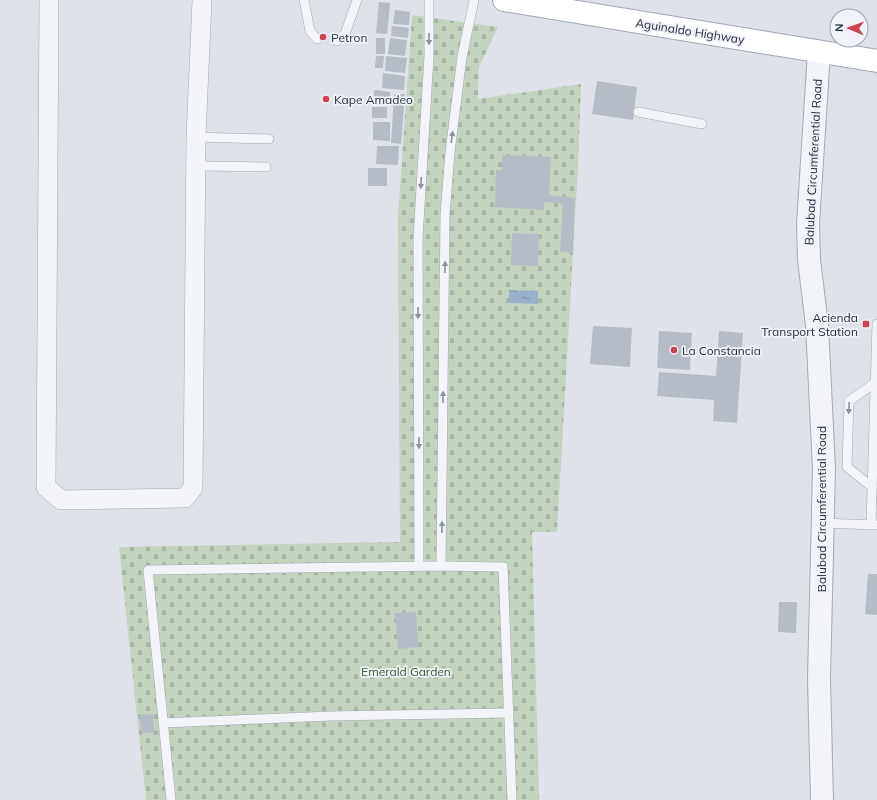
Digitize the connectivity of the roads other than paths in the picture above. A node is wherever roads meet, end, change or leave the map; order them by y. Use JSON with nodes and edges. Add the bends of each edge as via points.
{"nodes":[{"id":1,"x":49,"y":0,"type":"edge"},
{"id":2,"x":202,"y":0,"type":"edge"},
{"id":3,"x":304,"y":0,"type":"edge"},
{"id":4,"x":357,"y":0,"type":"edge"},
{"id":5,"x":429,"y":0,"type":"edge"},
{"id":6,"x":474,"y":0,"type":"edge"},
{"id":7,"x":504,"y":0,"type":"edge"},
{"id":8,"x":317,"y":40,"type":"dead end"},
{"id":9,"x":337,"y":41,"type":"dead end"},
{"id":10,"x":819,"y":52,"type":"junction"},
{"id":11,"x":877,"y":61,"type":"edge"},
{"id":12,"x":638,"y":112,"type":"dead end"},
{"id":13,"x":702,"y":124,"type":"dead end"},
{"id":14,"x":196,"y":137,"type":"junction"},
{"id":15,"x":269,"y":139,"type":"dead end"},
{"id":16,"x":196,"y":166,"type":"junction"},
{"id":17,"x":266,"y":167,"type":"dead end"},
{"id":18,"x":877,"y":324,"type":"edge"},
{"id":19,"x":875,"y":382,"type":"junction"},
{"id":20,"x":872,"y":487,"type":"junction"},
{"id":21,"x":822,"y":523,"type":"junction"},
{"id":22,"x":874,"y":525,"type":"edge"},
{"id":23,"x":419,"y":566,"type":"junction"},
{"id":24,"x":441,"y":566,"type":"junction"},
{"id":25,"x":508,"y":713,"type":"junction"},
{"id":26,"x":163,"y":723,"type":"junction"},
{"id":27,"x":171,"y":800,"type":"edge"},
{"id":28,"x":512,"y":800,"type":"edge"},
{"id":29,"x":822,"y":800,"type":"edge"}],
"edges":[{"from":1,"to":16,"type":"street","via":[[46,487],[61,500],[185,498],[194,488]]},
{"from":2,"to":14,"type":"street"},
{"from":3,"to":8,"type":"lane","via":[[310,31]]},
{"from":4,"to":9,"type":"lane","via":[[345,34]]},
{"from":5,"to":23,"type":"lane","one_way":true,"via":[[429,56],[418,238]]},
{"from":24,"to":6,"type":"lane","one_way":true,"via":[[445,215],[461,65]]},
{"from":7,"to":10,"type":"main road","name":"Aguinaldo Highway"},
{"from":10,"to":11,"type":"main road","name":"Aguinaldo Highway"},
{"from":10,"to":21,"type":"street","name":"Balubad Circumferential Road","via":[[808,224],[809,260],[817,325],[824,469]]},
{"from":12,"to":13,"type":"lane"},
{"from":14,"to":15,"type":"lane"},
{"from":14,"to":16,"type":"street"},
{"from":16,"to":17,"type":"lane"},
{"from":18,"to":19,"type":"lane"},
{"from":19,"to":20,"type":"lane"},
{"from":19,"to":20,"type":"lane","one_way":true,"via":[[849,400],[847,459],[847,467]]},
{"from":20,"to":22,"type":"lane"},
{"from":21,"to":22,"type":"lane"},
{"from":21,"to":29,"type":"street","name":"Balubad Circumferential Road","via":[[819,679]]},
{"from":23,"to":24,"type":"lane"},
{"from":23,"to":26,"type":"lane","via":[[148,570]]},
{"from":24,"to":25,"type":"lane","via":[[503,567]]},
{"from":25,"to":26,"type":"lane","via":[[330,716]]},
{"from":25,"to":28,"type":"lane"},
{"from":26,"to":27,"type":"lane"}]}
